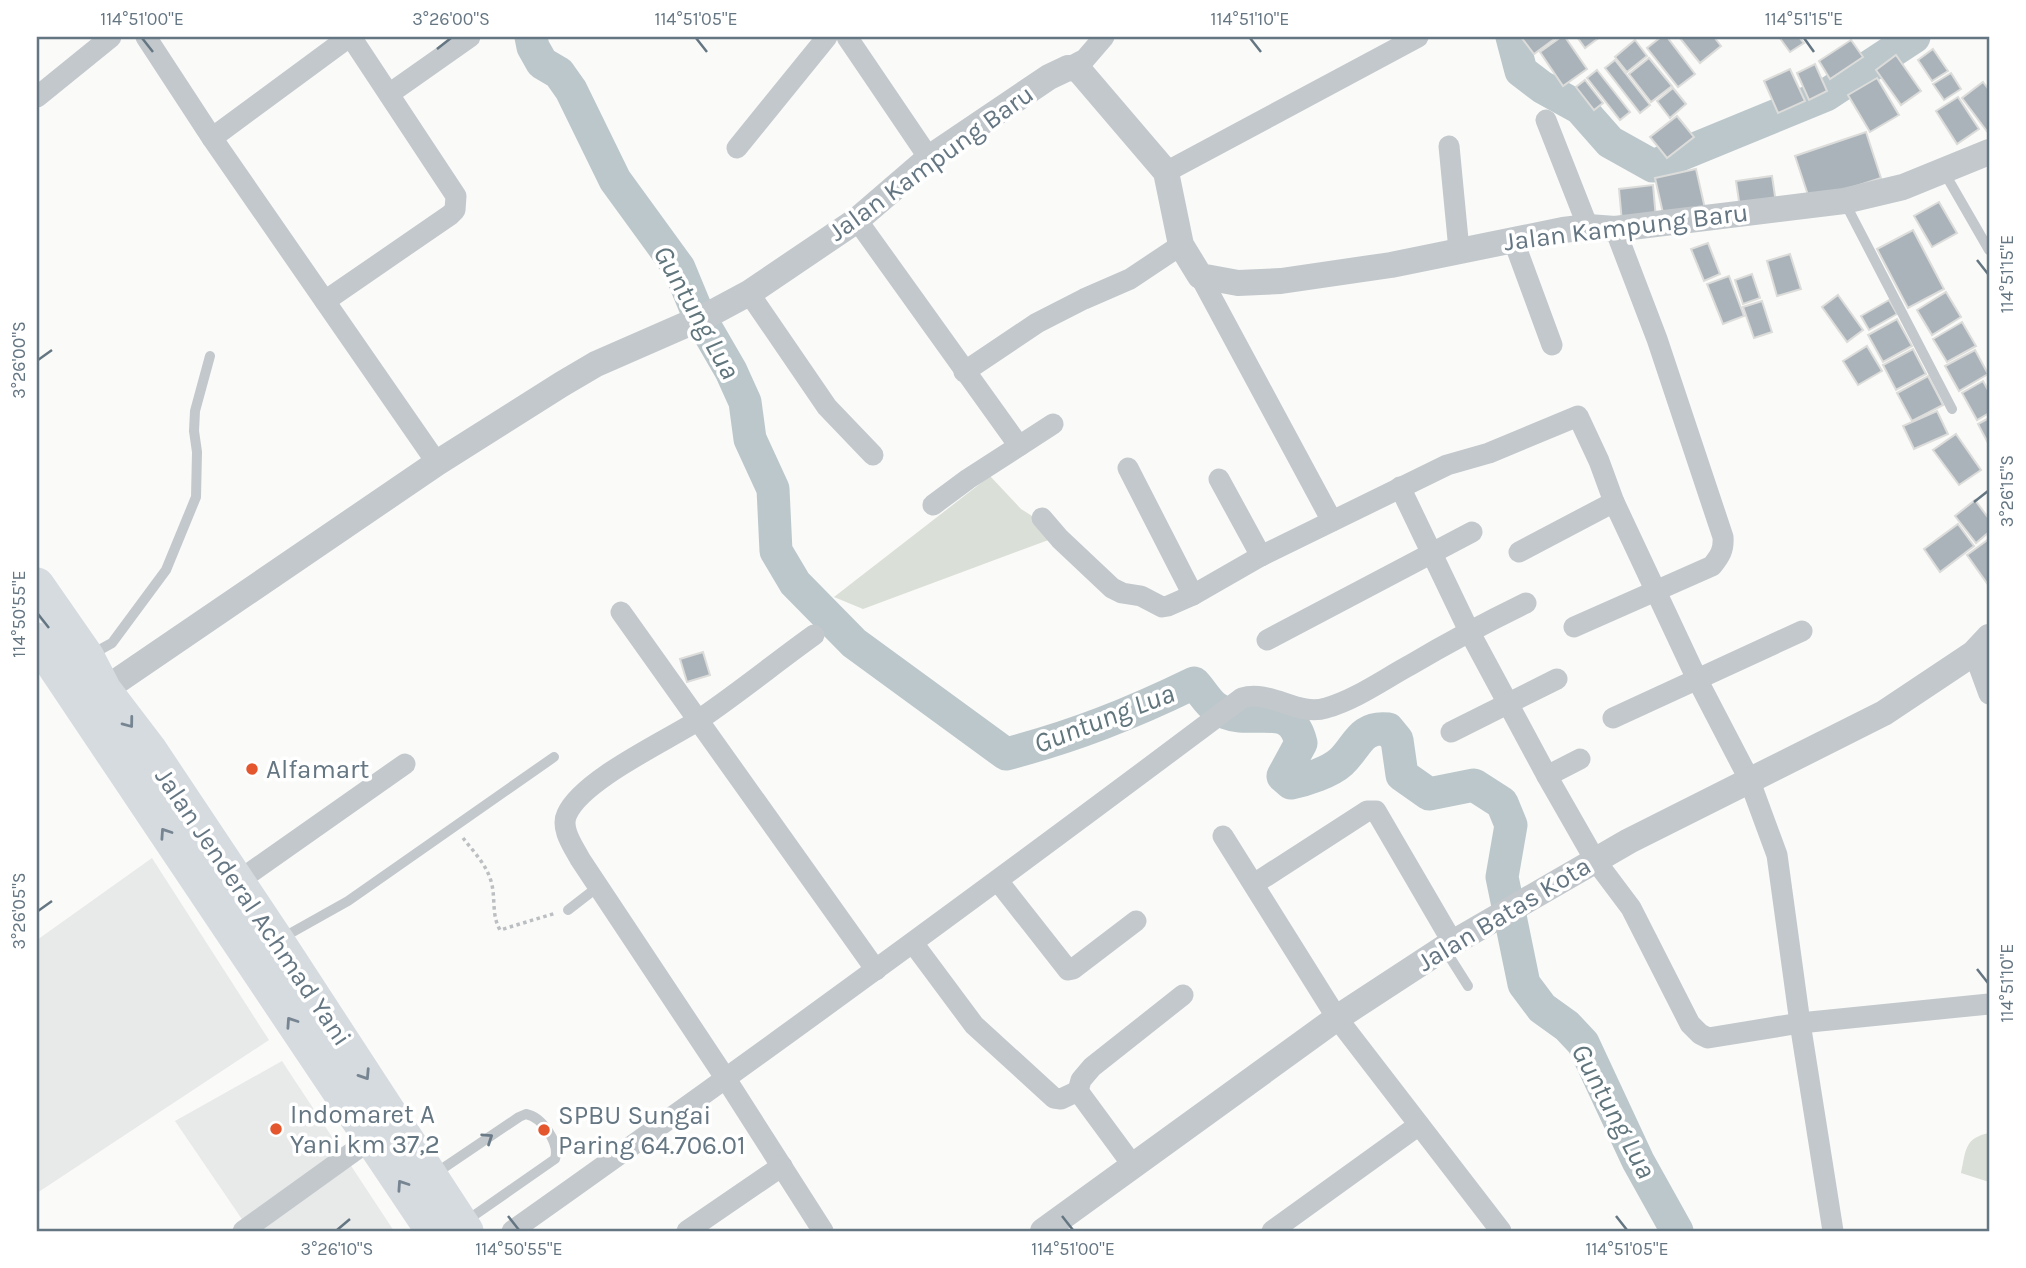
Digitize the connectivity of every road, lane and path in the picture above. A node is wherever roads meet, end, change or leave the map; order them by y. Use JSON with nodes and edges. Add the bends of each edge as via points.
{"nodes":[{"id":1,"x":111,"y":37,"type":"edge"},
{"id":2,"x":146,"y":37,"type":"edge"},
{"id":3,"x":350,"y":37,"type":"edge"},
{"id":4,"x":470,"y":37,"type":"edge"},
{"id":5,"x":827,"y":37,"type":"edge"},
{"id":6,"x":847,"y":37,"type":"edge"},
{"id":7,"x":1104,"y":37,"type":"edge"},
{"id":8,"x":1418,"y":37,"type":"edge"},
{"id":9,"x":1068,"y":68,"type":"junction"},
{"id":10,"x":389,"y":94,"type":"junction"},
{"id":11,"x":37,"y":97,"type":"edge"},
{"id":12,"x":1546,"y":120,"type":"dead end"},
{"id":13,"x":212,"y":138,"type":"junction"},
{"id":14,"x":1449,"y":146,"type":"dead end"},
{"id":15,"x":737,"y":148,"type":"dead end"},
{"id":16,"x":1989,"y":152,"type":"edge"},
{"id":17,"x":929,"y":159,"type":"junction"},
{"id":18,"x":1166,"y":172,"type":"junction"},
{"id":19,"x":1944,"y":172,"type":"junction"},
{"id":20,"x":1844,"y":201,"type":"junction"},
{"id":21,"x":857,"y":220,"type":"junction"},
{"id":22,"x":1588,"y":227,"type":"junction"},
{"id":23,"x":1615,"y":229,"type":"junction"},
{"id":24,"x":1513,"y":239,"type":"junction"},
{"id":25,"x":1181,"y":245,"type":"junction"},
{"id":26,"x":1459,"y":250,"type":"junction"},
{"id":27,"x":1989,"y":250,"type":"edge"},
{"id":28,"x":1200,"y":276,"type":"junction"},
{"id":29,"x":749,"y":293,"type":"junction"},
{"id":30,"x":325,"y":301,"type":"junction"},
{"id":31,"x":1552,"y":345,"type":"dead end"},
{"id":32,"x":210,"y":356,"type":"dead end"},
{"id":33,"x":964,"y":372,"type":"junction"},
{"id":34,"x":1952,"y":409,"type":"dead end"},
{"id":35,"x":1053,"y":424,"type":"dead end"},
{"id":36,"x":1019,"y":446,"type":"junction"},
{"id":37,"x":873,"y":455,"type":"dead end"},
{"id":38,"x":437,"y":463,"type":"junction"},
{"id":39,"x":1128,"y":468,"type":"dead end"},
{"id":40,"x":1219,"y":479,"type":"dead end"},
{"id":41,"x":1400,"y":487,"type":"junction"},
{"id":42,"x":1614,"y":502,"type":"junction"},
{"id":43,"x":933,"y":505,"type":"dead end"},
{"id":44,"x":1042,"y":519,"type":"dead end"},
{"id":45,"x":1332,"y":521,"type":"junction"},
{"id":46,"x":1472,"y":532,"type":"dead end"},
{"id":47,"x":1519,"y":552,"type":"dead end"},
{"id":48,"x":1432,"y":553,"type":"junction"},
{"id":49,"x":1261,"y":556,"type":"junction"},
{"id":50,"x":37,"y":585,"type":"edge"},
{"id":51,"x":1655,"y":590,"type":"junction"},
{"id":52,"x":1193,"y":595,"type":"junction"},
{"id":53,"x":1526,"y":603,"type":"dead end"},
{"id":54,"x":621,"y":612,"type":"dead end"},
{"id":55,"x":1574,"y":627,"type":"dead end"},
{"id":56,"x":1469,"y":631,"type":"junction"},
{"id":57,"x":1801,"y":631,"type":"dead end"},
{"id":58,"x":814,"y":635,"type":"dead end"},
{"id":59,"x":37,"y":640,"type":"edge"},
{"id":60,"x":1267,"y":640,"type":"dead end"},
{"id":61,"x":1982,"y":645,"type":"edge"},
{"id":62,"x":87,"y":657,"type":"junction"},
{"id":63,"x":1557,"y":679,"type":"dead end"},
{"id":64,"x":1698,"y":679,"type":"junction"},
{"id":65,"x":104,"y":690,"type":"junction"},
{"id":66,"x":1989,"y":694,"type":"edge"},
{"id":67,"x":1508,"y":704,"type":"junction"},
{"id":68,"x":1613,"y":718,"type":"dead end"},
{"id":69,"x":698,"y":720,"type":"junction"},
{"id":70,"x":1451,"y":732,"type":"dead end"},
{"id":71,"x":554,"y":758,"type":"dead end"},
{"id":72,"x":1580,"y":759,"type":"dead end"},
{"id":73,"x":405,"y":764,"type":"dead end"},
{"id":74,"x":1547,"y":776,"type":"junction"},
{"id":75,"x":1749,"y":779,"type":"junction"},
{"id":76,"x":455,"y":827,"type":"junction"},
{"id":77,"x":1223,"y":836,"type":"dead end"},
{"id":78,"x":1595,"y":860,"type":"junction"},
{"id":79,"x":998,"y":881,"type":"junction"},
{"id":80,"x":237,"y":882,"type":"junction"},
{"id":81,"x":1254,"y":884,"type":"junction"},
{"id":82,"x":598,"y":886,"type":"junction"},
{"id":83,"x":568,"y":910,"type":"joint"},
{"id":84,"x":1136,"y":921,"type":"dead end"},
{"id":85,"x":277,"y":941,"type":"junction"},
{"id":86,"x":913,"y":943,"type":"junction"},
{"id":87,"x":1448,"y":946,"type":"junction"},
{"id":88,"x":876,"y":970,"type":"junction"},
{"id":89,"x":1468,"y":986,"type":"dead end"},
{"id":90,"x":1183,"y":995,"type":"dead end"},
{"id":91,"x":1989,"y":1004,"type":"edge"},
{"id":92,"x":1337,"y":1018,"type":"junction"},
{"id":93,"x":1800,"y":1023,"type":"junction"},
{"id":94,"x":726,"y":1079,"type":"junction"},
{"id":95,"x":1078,"y":1091,"type":"junction"},
{"id":96,"x":1419,"y":1125,"type":"junction"},
{"id":97,"x":371,"y":1139,"type":"junction"},
{"id":98,"x":782,"y":1166,"type":"junction"},
{"id":99,"x":1134,"y":1167,"type":"junction"},
{"id":100,"x":431,"y":1176,"type":"junction"},
{"id":101,"x":454,"y":1229,"type":"edge"},
{"id":102,"x":243,"y":1231,"type":"edge"},
{"id":103,"x":512,"y":1231,"type":"edge"},
{"id":104,"x":687,"y":1231,"type":"edge"},
{"id":105,"x":823,"y":1231,"type":"edge"},
{"id":106,"x":1042,"y":1231,"type":"edge"},
{"id":107,"x":1272,"y":1231,"type":"edge"},
{"id":108,"x":1501,"y":1231,"type":"edge"},
{"id":109,"x":1833,"y":1231,"type":"edge"}],
"edges":[{"from":1,"to":11,"type":"street"},
{"from":2,"to":13,"type":"street"},
{"from":3,"to":10,"type":"street"},
{"from":3,"to":13,"type":"street"},
{"from":4,"to":10,"type":"street"},
{"from":5,"to":15,"type":"street"},
{"from":6,"to":17,"type":"street"},
{"from":7,"to":9,"type":"street","via":[[1085,59]]},
{"from":8,"to":18,"type":"street"},
{"from":9,"to":17,"type":"street","name":"Jalan Kampung Baru"},
{"from":9,"to":18,"type":"street","via":[[1079,69]]},
{"from":10,"to":30,"type":"street","via":[[456,196],[455,210]]},
{"from":12,"to":22,"type":"street"},
{"from":13,"to":30,"type":"street"},
{"from":14,"to":26,"type":"street"},
{"from":16,"to":19,"type":"street","name":"Jalan Kampung Baru"},
{"from":17,"to":21,"type":"street","name":"Jalan Kampung Baru"},
{"from":18,"to":25,"type":"street"},
{"from":19,"to":20,"type":"street","name":"Jalan Kampung Baru"},
{"from":19,"to":27,"type":"lane"},
{"from":20,"to":23,"type":"street","name":"Jalan Kampung Baru"},
{"from":20,"to":34,"type":"lane"},
{"from":21,"to":29,"type":"street","name":"Jalan Kampung Baru"},
{"from":21,"to":33,"type":"street"},
{"from":22,"to":23,"type":"street","name":"Jalan Kampung Baru"},
{"from":22,"to":24,"type":"street","name":"Jalan Kampung Baru"},
{"from":23,"to":51,"type":"street","via":[[1723,537],[1721,556],[1712,566]]},
{"from":24,"to":26,"type":"street","name":"Jalan Kampung Baru"},
{"from":24,"to":31,"type":"street"},
{"from":25,"to":28,"type":"street"},
{"from":25,"to":33,"type":"street","via":[[1130,279],[1037,323]]},
{"from":26,"to":28,"type":"street","name":"Jalan Kampung Baru","via":[[1281,281],[1238,283]]},
{"from":28,"to":45,"type":"street"},
{"from":29,"to":37,"type":"street","via":[[827,407]]},
{"from":29,"to":38,"type":"street","name":"Jalan Kampung Baru","via":[[596,364]]},
{"from":30,"to":38,"type":"street"},
{"from":32,"to":62,"type":"lane","via":[[195,411],[196,497],[166,570],[112,643]]},
{"from":33,"to":36,"type":"street"},
{"from":35,"to":36,"type":"street"},
{"from":36,"to":43,"type":"street"},
{"from":38,"to":65,"type":"street","name":"Jalan Kampung Baru"},
{"from":39,"to":52,"type":"street"},
{"from":40,"to":49,"type":"street"},
{"from":41,"to":42,"type":"street","via":[[1447,464],[1489,453],[1578,416]]},
{"from":41,"to":45,"type":"street"},
{"from":41,"to":48,"type":"street"},
{"from":42,"to":47,"type":"street"},
{"from":42,"to":51,"type":"street"},
{"from":44,"to":52,"type":"street","via":[[1112,588],[1162,607]]},
{"from":45,"to":49,"type":"street"},
{"from":46,"to":48,"type":"street"},
{"from":48,"to":56,"type":"street"},
{"from":48,"to":60,"type":"street"},
{"from":49,"to":52,"type":"street"},
{"from":50,"to":62,"type":"highway","name":"Jalan Jenderal Achmad Yani"},
{"from":51,"to":55,"type":"street"},
{"from":51,"to":64,"type":"street"},
{"from":53,"to":56,"type":"street"},
{"from":54,"to":69,"type":"street"},
{"from":56,"to":67,"type":"street"},
{"from":56,"to":79,"type":"street","via":[[1348,700],[1322,709],[1252,695],[1242,698]]},
{"from":57,"to":64,"type":"street"},
{"from":58,"to":69,"type":"street"},
{"from":97,"to":59,"type":"highway","name":"Jalan Jenderal Achmad Yani","one_way":true},
{"from":61,"to":66,"type":"street"},
{"from":61,"to":75,"type":"street","name":"Jalan Batas Kota","via":[[1884,713]]},
{"from":62,"to":65,"type":"highway","name":"Jalan Jenderal Achmad Yani"},
{"from":63,"to":67,"type":"street"},
{"from":64,"to":68,"type":"street"},
{"from":64,"to":75,"type":"street"},
{"from":65,"to":80,"type":"highway","name":"Jalan Jenderal Achmad Yani","one_way":true},
{"from":67,"to":70,"type":"street"},
{"from":67,"to":74,"type":"street"},
{"from":69,"to":82,"type":"street","via":[[574,802],[565,818],[567,834]]},
{"from":69,"to":88,"type":"street"},
{"from":71,"to":76,"type":"lane"},
{"from":72,"to":74,"type":"street"},
{"from":73,"to":80,"type":"street"},
{"from":74,"to":78,"type":"street"},
{"from":75,"to":78,"type":"street","name":"Jalan Batas Kota"},
{"from":75,"to":93,"type":"street","via":[[1777,855]]},
{"from":76,"to":83,"type":"path","via":[[488,872],[500,930]]},
{"from":76,"to":85,"type":"lane","via":[[348,901]]},
{"from":77,"to":81,"type":"street"},
{"from":78,"to":87,"type":"street","name":"Jalan Batas Kota"},
{"from":78,"to":93,"type":"street","via":[[1631,908],[1690,1024],[1700,1034],[1708,1038]]},
{"from":79,"to":84,"type":"street","via":[[1068,970]]},
{"from":79,"to":86,"type":"street"},
{"from":80,"to":85,"type":"highway","name":"Jalan Jenderal Achmad Yani"},
{"from":81,"to":87,"type":"street","via":[[1367,811],[1376,811]]},
{"from":81,"to":92,"type":"street"},
{"from":82,"to":83,"type":"lane"},
{"from":82,"to":94,"type":"street"},
{"from":85,"to":100,"type":"highway","name":"Jalan Jenderal Achmad Yani","one_way":true},
{"from":86,"to":88,"type":"street"},
{"from":86,"to":95,"type":"street","via":[[974,1025],[1048,1095],[1061,1099]]},
{"from":87,"to":89,"type":"lane"},
{"from":87,"to":92,"type":"street","name":"Jalan Batas Kota"},
{"from":88,"to":94,"type":"street"},
{"from":90,"to":95,"type":"street","via":[[1092,1067]]},
{"from":91,"to":93,"type":"street"},
{"from":92,"to":96,"type":"street"},
{"from":92,"to":99,"type":"street","name":"Jalan Batas Kota"},
{"from":93,"to":109,"type":"street"},
{"from":94,"to":98,"type":"street"},
{"from":94,"to":103,"type":"street"},
{"from":95,"to":99,"type":"street"},
{"from":96,"to":107,"type":"street"},
{"from":96,"to":108,"type":"street"},
{"from":101,"to":97,"type":"highway","name":"Jalan Jenderal Achmad Yani","one_way":true},
{"from":97,"to":102,"type":"street"},
{"from":98,"to":104,"type":"street"},
{"from":98,"to":105,"type":"street"},
{"from":99,"to":106,"type":"street","name":"Jalan Batas Kota"},
{"from":100,"to":101,"type":"highway","name":"Jalan Jenderal Achmad Yani"},
{"from":100,"to":101,"type":"lane","one_way":true,"via":[[526,1114],[539,1120],[556,1147],[555,1159]]}]}
